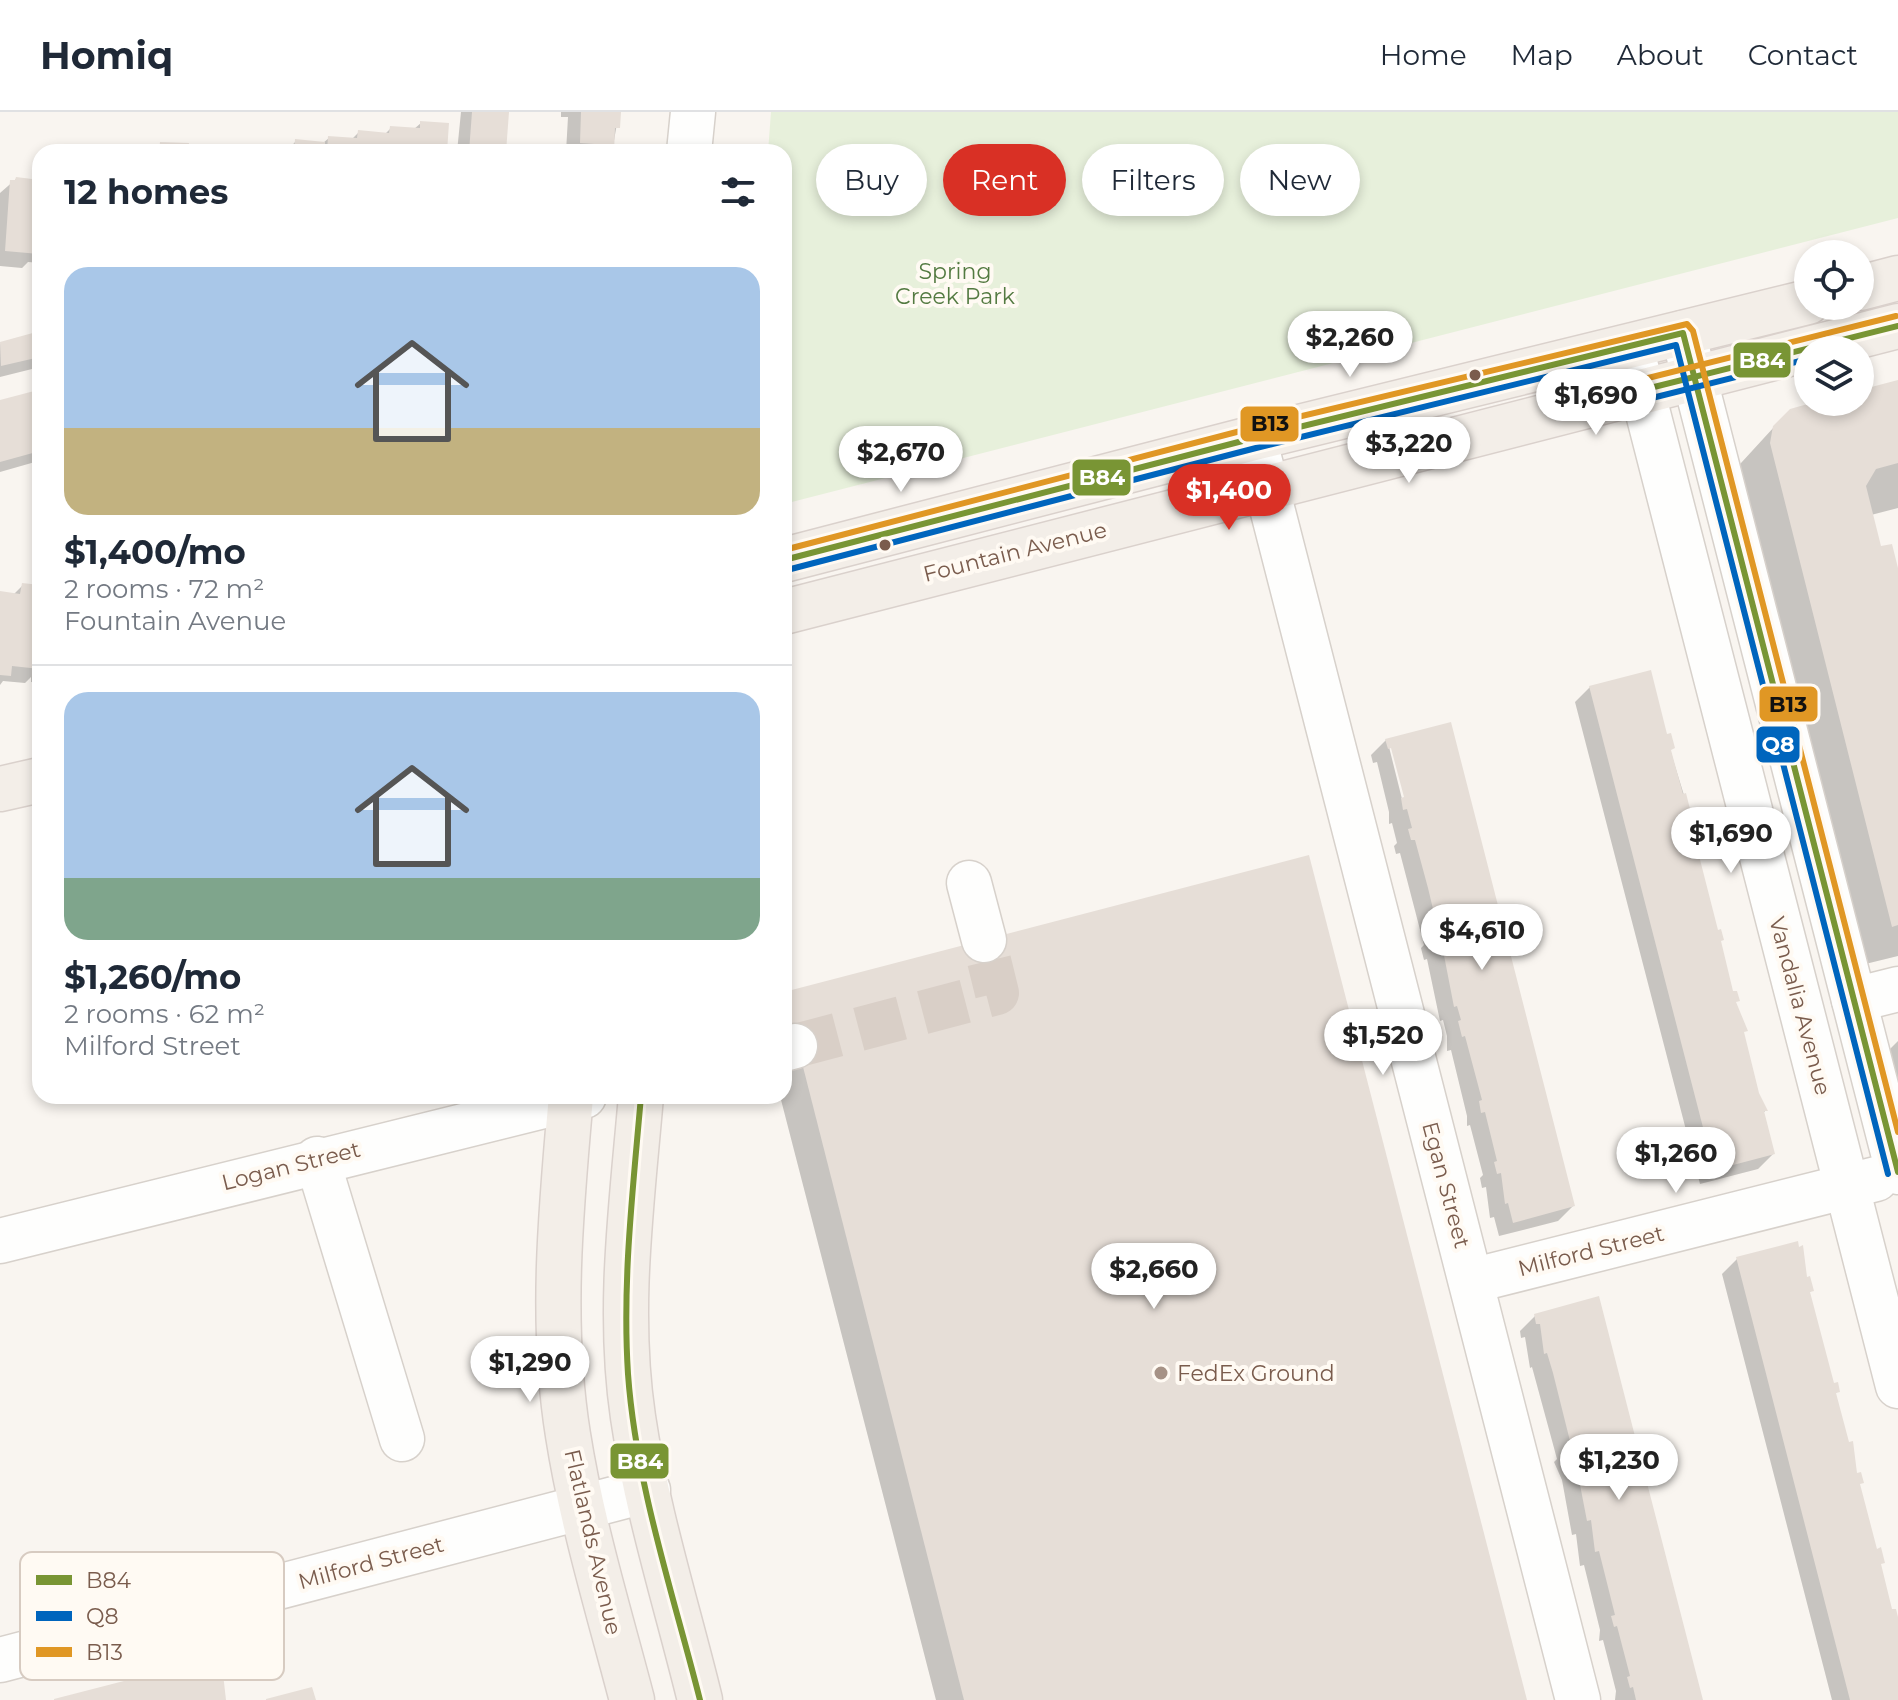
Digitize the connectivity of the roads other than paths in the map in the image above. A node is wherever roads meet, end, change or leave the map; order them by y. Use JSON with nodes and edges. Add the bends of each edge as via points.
{"nodes":[{"id":1,"x":693,"y":112,"type":"edge"},
{"id":2,"x":690,"y":144,"type":"edge"},
{"id":3,"x":1898,"y":278,"type":"edge"},
{"id":4,"x":1874,"y":284,"type":"edge"},
{"id":5,"x":1794,"y":305,"type":"edge"},
{"id":6,"x":1683,"y":333,"type":"junction"},
{"id":7,"x":1896,"y":333,"type":"edge"},
{"id":8,"x":1631,"y":347,"type":"junction"},
{"id":9,"x":1694,"y":377,"type":"junction"},
{"id":10,"x":1641,"y":390,"type":"junction"},
{"id":11,"x":1254,"y":438,"type":"junction"},
{"id":12,"x":1266,"y":487,"type":"junction"},
{"id":13,"x":792,"y":558,"type":"edge"},
{"id":14,"x":792,"y":610,"type":"edge"},
{"id":15,"x":32,"y":782,"type":"edge"},
{"id":16,"x":0,"y":789,"type":"edge"},
{"id":17,"x":969,"y":883,"type":"dead end"},
{"id":18,"x":984,"y":940,"type":"tunnel mouth"},
{"id":19,"x":1898,"y":989,"type":"edge"},
{"id":20,"x":1854,"y":1000,"type":"junction"},
{"id":21,"x":546,"y":1104,"type":"edge"},
{"id":22,"x":574,"y":1104,"type":"edge"},
{"id":23,"x":640,"y":1104,"type":"edge"},
{"id":24,"x":317,"y":1159,"type":"junction"},
{"id":25,"x":1898,"y":1173,"type":"edge"},
{"id":26,"x":1847,"y":1187,"type":"junction"},
{"id":27,"x":0,"y":1241,"type":"edge"},
{"id":28,"x":1471,"y":1281,"type":"junction"},
{"id":29,"x":1898,"y":1386,"type":"edge"},
{"id":30,"x":402,"y":1439,"type":"dead end"},
{"id":31,"x":648,"y":1490,"type":"junction"},
{"id":32,"x":582,"y":1507,"type":"junction"},
{"id":33,"x":284,"y":1585,"type":"edge"},
{"id":34,"x":20,"y":1655,"type":"edge"},
{"id":35,"x":0,"y":1660,"type":"edge"},
{"id":36,"x":632,"y":1700,"type":"edge"},
{"id":37,"x":700,"y":1700,"type":"edge"},
{"id":38,"x":1578,"y":1700,"type":"edge"}],
"edges":[{"from":1,"to":2,"type":"street"},
{"from":3,"to":4,"type":"main road"},
{"from":5,"to":6,"type":"main road"},
{"from":6,"to":8,"type":"main road"},
{"from":6,"to":9,"type":"street"},
{"from":7,"to":9,"type":"main road","name":"Fountain Avenue"},
{"from":8,"to":10,"type":"street","name":"Vandalia Avenue"},
{"from":8,"to":11,"type":"main road"},
{"from":9,"to":10,"type":"main road","name":"Fountain Avenue"},
{"from":9,"to":20,"type":"street"},
{"from":10,"to":12,"type":"main road","name":"Fountain Avenue"},
{"from":10,"to":26,"type":"street","name":"Vandalia Avenue"},
{"from":11,"to":12,"type":"street","name":"Egan Street"},
{"from":11,"to":13,"type":"main road"},
{"from":12,"to":14,"type":"main road","name":"Fountain Avenue"},
{"from":12,"to":28,"type":"street","name":"Egan Street"},
{"from":15,"to":16,"type":"main road"},
{"from":17,"to":18,"type":"street"},
{"from":19,"to":20,"type":"street"},
{"from":20,"to":25,"type":"street"},
{"from":21,"to":24,"type":"street","name":"Logan Street"},
{"from":22,"to":32,"type":"main road","name":"Flatlands Avenue","via":[[560,1261],[560,1339],[568,1434]]},
{"from":23,"to":31,"type":"main road","via":[[626,1321],[633,1417]]},
{"from":24,"to":27,"type":"street","name":"Logan Street"},
{"from":24,"to":30,"type":"street"},
{"from":25,"to":26,"type":"street","name":"Milford Street"},
{"from":26,"to":28,"type":"street","name":"Milford Street"},
{"from":26,"to":29,"type":"street","name":"Vandalia Avenue"},
{"from":28,"to":38,"type":"street","name":"Egan Street"},
{"from":31,"to":32,"type":"street","name":"Milford Street"},
{"from":31,"to":37,"type":"main road"},
{"from":32,"to":33,"type":"street","name":"Milford Street"},
{"from":32,"to":36,"type":"main road","name":"Flatlands Avenue"},
{"from":34,"to":35,"type":"street","name":"Milford Street"}]}
